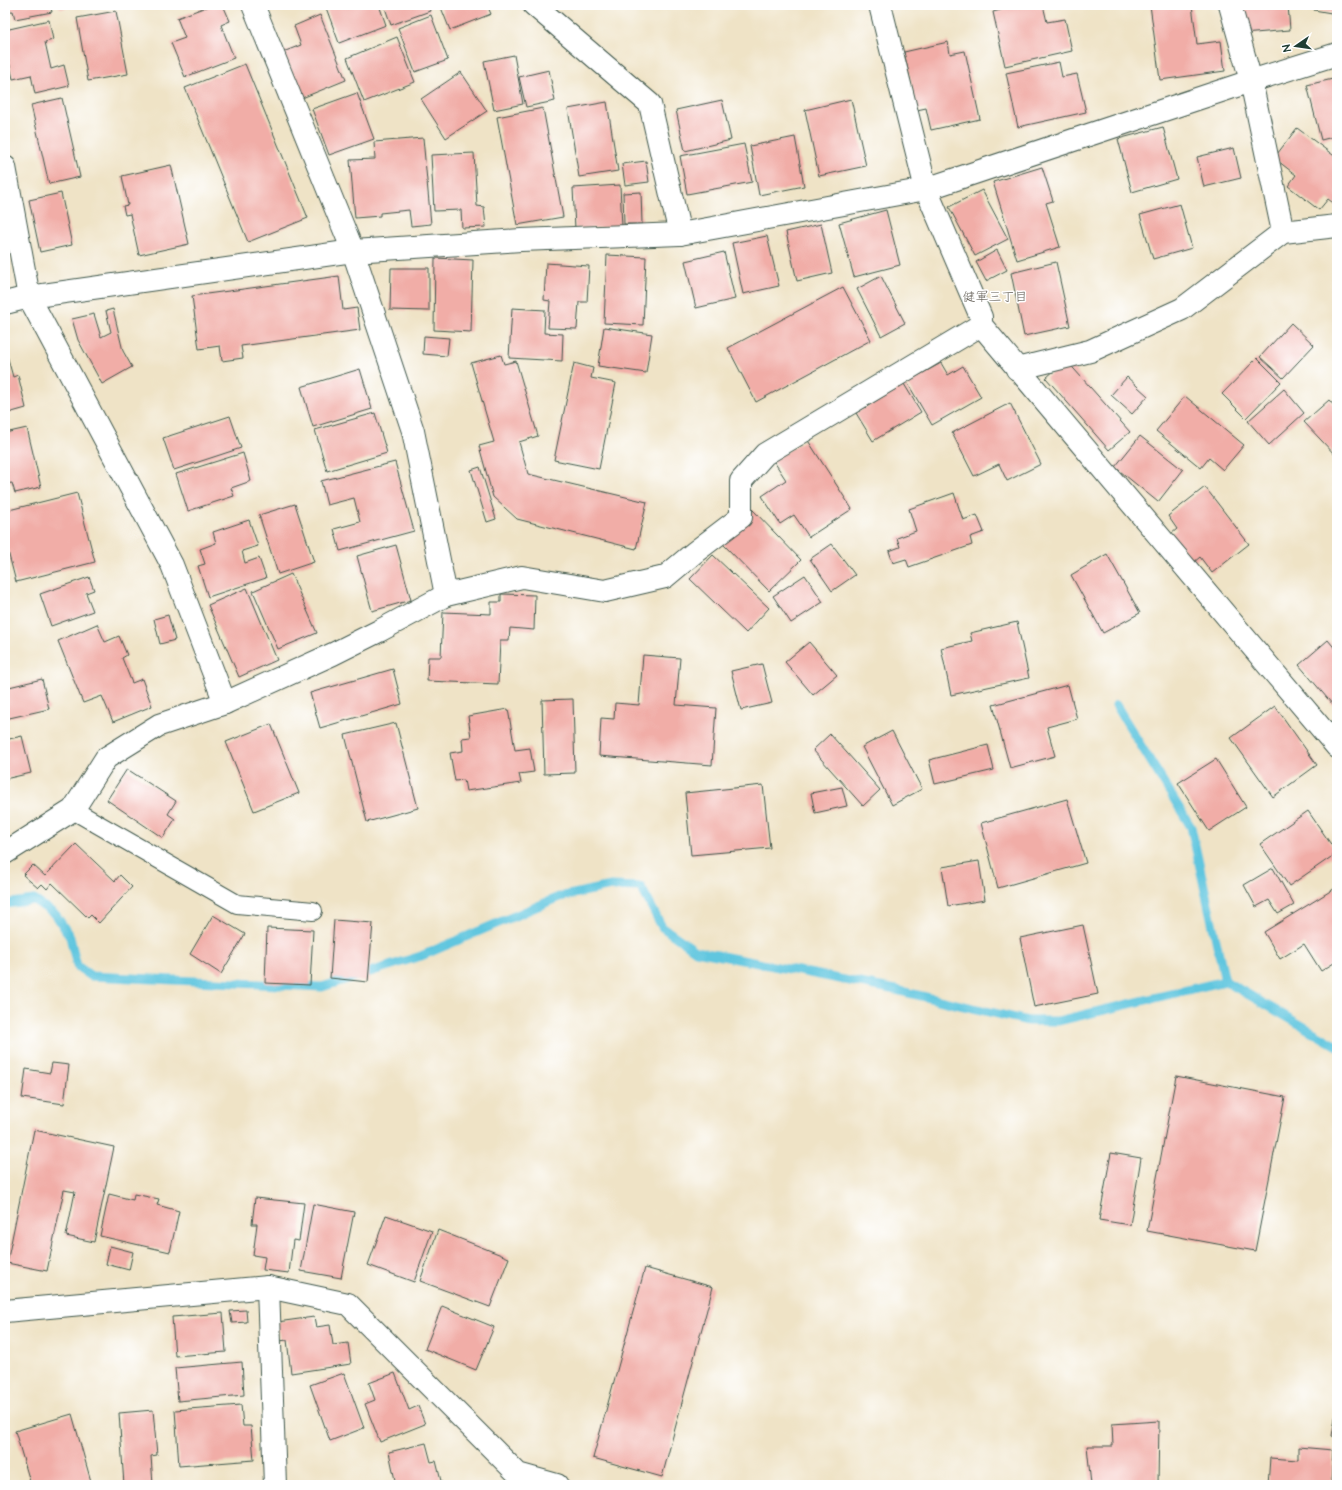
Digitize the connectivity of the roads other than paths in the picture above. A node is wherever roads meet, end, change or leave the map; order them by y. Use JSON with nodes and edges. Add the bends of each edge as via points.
{"nodes":[{"id":1,"x":253,"y":5,"type":"edge"},
{"id":2,"x":534,"y":5,"type":"edge"},
{"id":3,"x":880,"y":5,"type":"edge"},
{"id":4,"x":1230,"y":5,"type":"edge"},
{"id":5,"x":1337,"y":54,"type":"edge"},
{"id":6,"x":1251,"y":81,"type":"junction"},
{"id":7,"x":5,"y":168,"type":"edge"},
{"id":8,"x":926,"y":189,"type":"junction"},
{"id":9,"x":1337,"y":226,"type":"edge"},
{"id":10,"x":1284,"y":232,"type":"junction"},
{"id":11,"x":680,"y":234,"type":"junction"},
{"id":12,"x":353,"y":251,"type":"junction"},
{"id":13,"x":29,"y":297,"type":"junction"},
{"id":14,"x":5,"y":303,"type":"edge"},
{"id":15,"x":981,"y":325,"type":"junction"},
{"id":16,"x":1017,"y":369,"type":"junction"},
{"id":17,"x":446,"y":595,"type":"junction"},
{"id":18,"x":225,"y":703,"type":"junction"},
{"id":19,"x":1337,"y":746,"type":"edge"},
{"id":20,"x":73,"y":810,"type":"junction"},
{"id":21,"x":5,"y":853,"type":"edge"},
{"id":22,"x":313,"y":911,"type":"dead end"},
{"id":23,"x":268,"y":1287,"type":"junction"},
{"id":24,"x":5,"y":1311,"type":"edge"},
{"id":25,"x":516,"y":1479,"type":"edge"},
{"id":26,"x":275,"y":1485,"type":"edge"},
{"id":27,"x":556,"y":1485,"type":"edge"}],
"edges":[{"from":1,"to":12,"type":"street"},
{"from":2,"to":11,"type":"street","via":[[650,104]]},
{"from":3,"to":8,"type":"street"},
{"from":4,"to":6,"type":"street"},
{"from":5,"to":6,"type":"street"},
{"from":6,"to":8,"type":"street"},
{"from":6,"to":10,"type":"street"},
{"from":7,"to":13,"type":"street"},
{"from":8,"to":11,"type":"street"},
{"from":8,"to":15,"type":"street","via":[[981,317]]},
{"from":9,"to":10,"type":"street"},
{"from":10,"to":16,"type":"street","via":[[1182,309],[1090,351]]},
{"from":11,"to":12,"type":"street","via":[[520,240]]},
{"from":12,"to":13,"type":"street"},
{"from":12,"to":17,"type":"street","via":[[413,431]]},
{"from":13,"to":14,"type":"street"},
{"from":13,"to":18,"type":"street","via":[[172,565]]},
{"from":15,"to":16,"type":"street"},
{"from":15,"to":17,"type":"street","via":[[765,454],[741,481],[741,517],[665,577],[605,591],[522,576]]},
{"from":16,"to":19,"type":"street"},
{"from":17,"to":18,"type":"street","via":[[333,654]]},
{"from":18,"to":20,"type":"street","via":[[159,725],[106,758]]},
{"from":20,"to":21,"type":"street"},
{"from":20,"to":22,"type":"lane","via":[[237,904]]},
{"from":23,"to":24,"type":"street"},
{"from":23,"to":25,"type":"street","via":[[348,1304]]},
{"from":23,"to":26,"type":"street"},
{"from":25,"to":27,"type":"street"}]}
